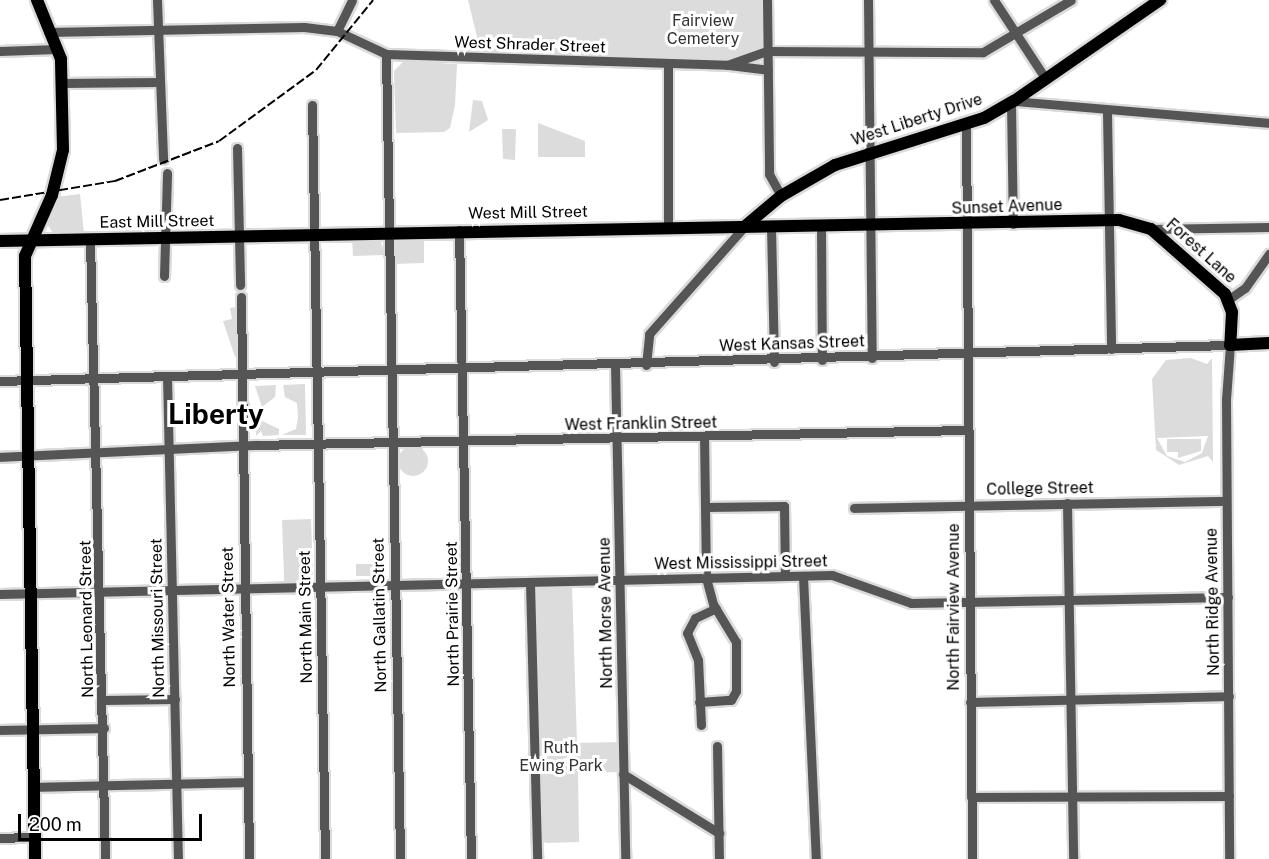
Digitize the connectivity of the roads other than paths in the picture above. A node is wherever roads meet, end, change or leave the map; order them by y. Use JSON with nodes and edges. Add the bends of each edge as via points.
{"nodes":[{"id":1,"x":37,"y":0,"type":"edge"},
{"id":2,"x":157,"y":0,"type":"edge"},
{"id":3,"x":352,"y":0,"type":"edge"},
{"id":4,"x":766,"y":0,"type":"edge"},
{"id":5,"x":868,"y":0,"type":"edge"},
{"id":6,"x":994,"y":0,"type":"edge"},
{"id":7,"x":1071,"y":0,"type":"edge"},
{"id":8,"x":1160,"y":0,"type":"edge"},
{"id":9,"x":158,"y":31,"type":"junction"},
{"id":10,"x":337,"y":31,"type":"junction"},
{"id":11,"x":48,"y":32,"type":"junction"},
{"id":12,"x":1017,"y":36,"type":"junction"},
{"id":13,"x":57,"y":49,"type":"junction"},
{"id":14,"x":0,"y":51,"type":"edge"},
{"id":15,"x":767,"y":51,"type":"junction"},
{"id":16,"x":869,"y":51,"type":"junction"},
{"id":17,"x":386,"y":54,"type":"junction"},
{"id":18,"x":668,"y":65,"type":"junction"},
{"id":19,"x":727,"y":65,"type":"junction"},
{"id":20,"x":768,"y":70,"type":"junction"},
{"id":21,"x":1045,"y":78,"type":"junction"},
{"id":22,"x":159,"y":82,"type":"junction"},
{"id":23,"x":62,"y":83,"type":"junction"},
{"id":24,"x":1012,"y":102,"type":"junction"},
{"id":25,"x":312,"y":105,"type":"dead end"},
{"id":26,"x":1107,"y":112,"type":"junction"},
{"id":27,"x":966,"y":123,"type":"junction"},
{"id":28,"x":1269,"y":123,"type":"edge"},
{"id":29,"x":237,"y":148,"type":"dead end"},
{"id":30,"x":870,"y":153,"type":"junction"},
{"id":31,"x":163,"y":159,"type":"dead end"},
{"id":32,"x":167,"y":173,"type":"dead end"},
{"id":33,"x":781,"y":196,"type":"junction"},
{"id":34,"x":41,"y":215,"type":"junction"},
{"id":35,"x":1110,"y":220,"type":"junction"},
{"id":36,"x":1013,"y":224,"type":"junction"},
{"id":37,"x":966,"y":225,"type":"junction"},
{"id":38,"x":744,"y":227,"type":"junction"},
{"id":39,"x":771,"y":227,"type":"junction"},
{"id":40,"x":1269,"y":227,"type":"edge"},
{"id":41,"x":668,"y":228,"type":"junction"},
{"id":42,"x":821,"y":228,"type":"junction"},
{"id":43,"x":871,"y":228,"type":"junction"},
{"id":44,"x":1151,"y":229,"type":"junction"},
{"id":45,"x":459,"y":230,"type":"junction"},
{"id":46,"x":388,"y":231,"type":"junction"},
{"id":47,"x":314,"y":232,"type":"junction"},
{"id":48,"x":239,"y":236,"type":"junction"},
{"id":49,"x":166,"y":239,"type":"junction"},
{"id":50,"x":60,"y":240,"type":"junction"},
{"id":51,"x":90,"y":240,"type":"junction"},
{"id":52,"x":0,"y":241,"type":"edge"},
{"id":53,"x":28,"y":241,"type":"junction"},
{"id":54,"x":1269,"y":254,"type":"edge"},
{"id":55,"x":164,"y":276,"type":"dead end"},
{"id":56,"x":240,"y":285,"type":"dead end"},
{"id":57,"x":241,"y":297,"type":"dead end"},
{"id":58,"x":1229,"y":299,"type":"junction"},
{"id":59,"x":1269,"y":343,"type":"edge"},
{"id":60,"x":1230,"y":345,"type":"junction"},
{"id":61,"x":1111,"y":349,"type":"junction"},
{"id":62,"x":967,"y":354,"type":"junction"},
{"id":63,"x":872,"y":358,"type":"junction"},
{"id":64,"x":822,"y":360,"type":"junction"},
{"id":65,"x":774,"y":362,"type":"junction"},
{"id":66,"x":646,"y":365,"type":"junction"},
{"id":67,"x":615,"y":366,"type":"junction"},
{"id":68,"x":462,"y":369,"type":"junction"},
{"id":69,"x":391,"y":370,"type":"junction"},
{"id":70,"x":316,"y":374,"type":"junction"},
{"id":71,"x":167,"y":376,"type":"junction"},
{"id":72,"x":243,"y":376,"type":"junction"},
{"id":73,"x":96,"y":378,"type":"junction"},
{"id":74,"x":27,"y":380,"type":"junction"},
{"id":75,"x":0,"y":381,"type":"edge"},
{"id":76,"x":966,"y":430,"type":"junction"},
{"id":77,"x":617,"y":439,"type":"junction"},
{"id":78,"x":705,"y":439,"type":"junction"},
{"id":79,"x":465,"y":443,"type":"junction"},
{"id":80,"x":392,"y":444,"type":"junction"},
{"id":81,"x":317,"y":446,"type":"junction"},
{"id":82,"x":244,"y":448,"type":"junction"},
{"id":83,"x":170,"y":451,"type":"junction"},
{"id":84,"x":98,"y":454,"type":"junction"},
{"id":85,"x":28,"y":456,"type":"junction"},
{"id":86,"x":0,"y":457,"type":"edge"},
{"id":87,"x":1226,"y":501,"type":"junction"},
{"id":88,"x":1067,"y":503,"type":"junction"},
{"id":89,"x":968,"y":505,"type":"junction"},
{"id":90,"x":706,"y":507,"type":"junction"},
{"id":91,"x":854,"y":508,"type":"dead end"},
{"id":92,"x":785,"y":576,"type":"junction"},
{"id":93,"x":803,"y":576,"type":"junction"},
{"id":94,"x":706,"y":578,"type":"junction"},
{"id":95,"x":621,"y":581,"type":"junction"},
{"id":96,"x":530,"y":583,"type":"junction"},
{"id":97,"x":468,"y":584,"type":"junction"},
{"id":98,"x":394,"y":585,"type":"junction"},
{"id":99,"x":321,"y":586,"type":"junction"},
{"id":100,"x":244,"y":588,"type":"junction"},
{"id":101,"x":173,"y":589,"type":"junction"},
{"id":102,"x":102,"y":591,"type":"junction"},
{"id":103,"x":30,"y":593,"type":"junction"},
{"id":104,"x":0,"y":594,"type":"edge"},
{"id":105,"x":1228,"y":597,"type":"junction"},
{"id":106,"x":1071,"y":601,"type":"junction"},
{"id":107,"x":971,"y":604,"type":"junction"},
{"id":108,"x":716,"y":608,"type":"junction"},
{"id":109,"x":1229,"y":696,"type":"junction"},
{"id":110,"x":175,"y":699,"type":"junction"},
{"id":111,"x":104,"y":700,"type":"junction"},
{"id":112,"x":1070,"y":700,"type":"junction"},
{"id":113,"x":699,"y":702,"type":"junction"},
{"id":114,"x":970,"y":702,"type":"junction"},
{"id":115,"x":701,"y":725,"type":"dead end"},
{"id":116,"x":104,"y":728,"type":"junction"},
{"id":117,"x":33,"y":729,"type":"junction"},
{"id":118,"x":0,"y":730,"type":"edge"},
{"id":119,"x":717,"y":746,"type":"dead end"},
{"id":120,"x":623,"y":774,"type":"junction"},
{"id":121,"x":247,"y":782,"type":"junction"},
{"id":122,"x":176,"y":783,"type":"junction"},
{"id":123,"x":105,"y":785,"type":"junction"},
{"id":124,"x":34,"y":787,"type":"junction"},
{"id":125,"x":1073,"y":796,"type":"junction"},
{"id":126,"x":1229,"y":796,"type":"junction"},
{"id":127,"x":971,"y":797,"type":"junction"},
{"id":128,"x":718,"y":833,"type":"junction"},
{"id":129,"x":34,"y":837,"type":"junction"},
{"id":130,"x":0,"y":838,"type":"edge"},
{"id":131,"x":35,"y":859,"type":"edge"},
{"id":132,"x":105,"y":859,"type":"edge"},
{"id":133,"x":178,"y":859,"type":"edge"},
{"id":134,"x":249,"y":859,"type":"edge"},
{"id":135,"x":325,"y":859,"type":"edge"},
{"id":136,"x":400,"y":859,"type":"edge"},
{"id":137,"x":471,"y":859,"type":"edge"},
{"id":138,"x":537,"y":859,"type":"edge"},
{"id":139,"x":625,"y":859,"type":"edge"},
{"id":140,"x":719,"y":859,"type":"edge"},
{"id":141,"x":816,"y":859,"type":"edge"},
{"id":142,"x":972,"y":859,"type":"edge"},
{"id":143,"x":1072,"y":859,"type":"edge"},
{"id":144,"x":1229,"y":859,"type":"edge"}],
"edges":[{"from":1,"to":11,"type":"main road"},
{"from":2,"to":9,"type":"street"},
{"from":3,"to":10,"type":"street"},
{"from":4,"to":15,"type":"street"},
{"from":5,"to":16,"type":"street"},
{"from":6,"to":12,"type":"street"},
{"from":7,"to":12,"type":"street","name":"West Shrader Street"},
{"from":8,"to":21,"type":"main road","name":"West Liberty Drive"},
{"from":9,"to":10,"type":"street"},
{"from":9,"to":11,"type":"street"},
{"from":9,"to":22,"type":"street"},
{"from":10,"to":17,"type":"street","name":"West Shrader Street"},
{"from":11,"to":13,"type":"main road"},
{"from":12,"to":16,"type":"street","name":"West Shrader Street","via":[[974,54]]},
{"from":12,"to":21,"type":"street"},
{"from":13,"to":14,"type":"street"},
{"from":13,"to":23,"type":"main road"},
{"from":15,"to":16,"type":"street","name":"West Shrader Street"},
{"from":15,"to":19,"type":"street","name":"West Shrader Street"},
{"from":15,"to":20,"type":"street"},
{"from":16,"to":30,"type":"street"},
{"from":17,"to":18,"type":"street","name":"West Shrader Street"},
{"from":17,"to":46,"type":"street","name":"North Gallatin Street"},
{"from":18,"to":19,"type":"street","name":"West Shrader Street"},
{"from":18,"to":41,"type":"street"},
{"from":19,"to":20,"type":"street","name":"West Shrader Street"},
{"from":20,"to":33,"type":"street","via":[[769,174]]},
{"from":21,"to":24,"type":"main road","name":"West Liberty Drive"},
{"from":22,"to":23,"type":"street"},
{"from":22,"to":31,"type":"street"},
{"from":23,"to":34,"type":"main road","via":[[63,150]]},
{"from":24,"to":26,"type":"street"},
{"from":24,"to":27,"type":"main road","name":"West Liberty Drive"},
{"from":24,"to":36,"type":"street"},
{"from":25,"to":47,"type":"street","name":"North Main Street"},
{"from":26,"to":28,"type":"street"},
{"from":26,"to":35,"type":"street"},
{"from":27,"to":30,"type":"main road","name":"West Liberty Drive"},
{"from":27,"to":37,"type":"street","name":"North Fairview Avenue"},
{"from":29,"to":48,"type":"street"},
{"from":30,"to":33,"type":"main road","name":"West Liberty Drive","via":[[835,165]]},
{"from":30,"to":43,"type":"street"},
{"from":32,"to":49,"type":"street"},
{"from":33,"to":38,"type":"main road","name":"West Liberty Drive"},
{"from":34,"to":50,"type":"main road","via":[[46,231]]},
{"from":34,"to":53,"type":"main road"},
{"from":35,"to":36,"type":"main road","name":"Sunset Avenue"},
{"from":35,"to":44,"type":"main road","name":"Sunset Avenue"},
{"from":35,"to":61,"type":"street"},
{"from":36,"to":37,"type":"main road","name":"Sunset Avenue"},
{"from":37,"to":43,"type":"main road","name":"Sunset Avenue"},
{"from":37,"to":62,"type":"street","name":"North Fairview Avenue"},
{"from":38,"to":39,"type":"main road","name":"Sunset Avenue"},
{"from":38,"to":41,"type":"main road","name":"West Mill Street"},
{"from":38,"to":66,"type":"street","via":[[649,334]]},
{"from":39,"to":42,"type":"main road","name":"Sunset Avenue"},
{"from":39,"to":65,"type":"street"},
{"from":40,"to":44,"type":"street","name":"Sunset Avenue"},
{"from":41,"to":45,"type":"main road","name":"West Mill Street"},
{"from":42,"to":43,"type":"main road","name":"Sunset Avenue"},
{"from":42,"to":64,"type":"street"},
{"from":43,"to":63,"type":"street"},
{"from":44,"to":58,"type":"main road","name":"Forest Lane"},
{"from":45,"to":46,"type":"main road","name":"West Mill Street"},
{"from":45,"to":68,"type":"street","name":"North Prairie Street"},
{"from":46,"to":47,"type":"main road","name":"West Mill Street"},
{"from":46,"to":69,"type":"street","name":"North Gallatin Street"},
{"from":47,"to":48,"type":"main road","name":"East Mill Street"},
{"from":47,"to":70,"type":"street","name":"North Main Street"},
{"from":48,"to":49,"type":"main road","name":"East Mill Street"},
{"from":48,"to":56,"type":"street"},
{"from":49,"to":51,"type":"main road","name":"East Mill Street"},
{"from":49,"to":55,"type":"street"},
{"from":50,"to":51,"type":"main road","name":"East Mill Street"},
{"from":50,"to":53,"type":"main road","name":"East Mill Street"},
{"from":51,"to":73,"type":"street","name":"North Leonard Street"},
{"from":52,"to":53,"type":"main road","name":"East Mill Street"},
{"from":53,"to":74,"type":"main road"},
{"from":54,"to":58,"type":"street","via":[[1245,288]]},
{"from":57,"to":72,"type":"street","name":"North Water Street"},
{"from":58,"to":60,"type":"main road"},
{"from":59,"to":60,"type":"main road","name":"West Kansas Street"},
{"from":60,"to":61,"type":"street","name":"West Kansas Street"},
{"from":60,"to":87,"type":"street","name":"North Ridge Avenue"},
{"from":61,"to":62,"type":"street","name":"West Kansas Street"},
{"from":62,"to":63,"type":"street","name":"West Kansas Street"},
{"from":62,"to":76,"type":"street","name":"North Fairview Avenue"},
{"from":63,"to":64,"type":"street","name":"West Kansas Street"},
{"from":64,"to":65,"type":"street","name":"West Kansas Street"},
{"from":65,"to":66,"type":"street","name":"West Kansas Street"},
{"from":66,"to":67,"type":"street","name":"West Kansas Street"},
{"from":67,"to":68,"type":"street","name":"West Kansas Street"},
{"from":67,"to":77,"type":"street","name":"North Morse Avenue"},
{"from":68,"to":69,"type":"street","name":"West Kansas Street"},
{"from":68,"to":79,"type":"street","name":"North Prairie Street"},
{"from":69,"to":70,"type":"street","name":"West Kansas Street"},
{"from":69,"to":80,"type":"street","name":"North Gallatin Street"},
{"from":70,"to":72,"type":"street","name":"West Kansas Street"},
{"from":70,"to":81,"type":"street","name":"North Main Street"},
{"from":71,"to":72,"type":"street","name":"West Kansas Street"},
{"from":71,"to":73,"type":"street","name":"West Kansas Street"},
{"from":71,"to":83,"type":"street","name":"North Missouri Street"},
{"from":72,"to":82,"type":"street","name":"North Water Street"},
{"from":73,"to":74,"type":"street","name":"West Kansas Street"},
{"from":73,"to":84,"type":"street","name":"North Leonard Street"},
{"from":74,"to":75,"type":"street","name":"West Kansas Street"},
{"from":74,"to":85,"type":"main road"},
{"from":76,"to":78,"type":"street","name":"West Franklin Street"},
{"from":76,"to":89,"type":"street","name":"North Fairview Avenue"},
{"from":77,"to":78,"type":"street","name":"West Franklin Street"},
{"from":77,"to":79,"type":"street","name":"West Franklin Street"},
{"from":77,"to":95,"type":"street","name":"North Morse Avenue"},
{"from":78,"to":90,"type":"street"},
{"from":79,"to":80,"type":"street","name":"West Franklin Street"},
{"from":79,"to":97,"type":"street","name":"North Prairie Street"},
{"from":80,"to":81,"type":"street","name":"West Franklin Street"},
{"from":80,"to":98,"type":"street","name":"North Gallatin Street"},
{"from":81,"to":82,"type":"street","name":"West Franklin Street"},
{"from":81,"to":99,"type":"street","name":"North Main Street"},
{"from":82,"to":83,"type":"street","name":"West Franklin Street"},
{"from":82,"to":100,"type":"street","name":"North Water Street"},
{"from":83,"to":84,"type":"street","name":"West Franklin Street"},
{"from":83,"to":101,"type":"street","name":"North Missouri Street"},
{"from":84,"to":85,"type":"street","name":"West Franklin Street"},
{"from":84,"to":102,"type":"street","name":"North Leonard Street"},
{"from":85,"to":86,"type":"street","name":"West Franklin Street"},
{"from":85,"to":103,"type":"main road"},
{"from":87,"to":88,"type":"street","name":"College Street"},
{"from":87,"to":105,"type":"street","name":"North Ridge Avenue"},
{"from":88,"to":89,"type":"street","name":"College Street"},
{"from":88,"to":106,"type":"street"},
{"from":89,"to":91,"type":"street","name":"College Street"},
{"from":89,"to":107,"type":"street","name":"North Fairview Avenue"},
{"from":90,"to":92,"type":"street","via":[[784,506]]},
{"from":90,"to":94,"type":"street"},
{"from":92,"to":93,"type":"street","name":"West Mississippi Street"},
{"from":92,"to":94,"type":"street","name":"West Mississippi Street"},
{"from":93,"to":107,"type":"street","name":"West Mississippi Street","via":[[858,581],[904,602]]},
{"from":93,"to":141,"type":"street"},
{"from":94,"to":95,"type":"street","name":"West Mississippi Street"},
{"from":94,"to":108,"type":"street"},
{"from":95,"to":96,"type":"street","name":"West Mississippi Street"},
{"from":95,"to":120,"type":"street","name":"North Morse Avenue"},
{"from":96,"to":97,"type":"street","name":"West Mississippi Street"},
{"from":96,"to":138,"type":"street"},
{"from":97,"to":98,"type":"street","name":"West Mississippi Street"},
{"from":97,"to":137,"type":"street","name":"North Prairie Street"},
{"from":98,"to":99,"type":"street","name":"West Mississippi Street"},
{"from":98,"to":136,"type":"street","name":"North Gallatin Street"},
{"from":99,"to":100,"type":"street","name":"West Mississippi Street"},
{"from":99,"to":135,"type":"street","name":"North Main Street"},
{"from":100,"to":101,"type":"street","name":"West Mississippi Street"},
{"from":100,"to":121,"type":"street","name":"North Water Street"},
{"from":101,"to":102,"type":"street","name":"West Mississippi Street"},
{"from":101,"to":110,"type":"street","name":"North Missouri Street"},
{"from":102,"to":103,"type":"street","name":"West Mississippi Street"},
{"from":102,"to":111,"type":"street","name":"North Leonard Street"},
{"from":103,"to":104,"type":"street","name":"West Mississippi Street"},
{"from":103,"to":117,"type":"main road"},
{"from":105,"to":106,"type":"street","name":"West Mississippi Street"},
{"from":105,"to":109,"type":"street","name":"North Ridge Avenue"},
{"from":106,"to":107,"type":"street","name":"West Mississippi Street"},
{"from":106,"to":112,"type":"street"},
{"from":107,"to":114,"type":"street","name":"North Fairview Avenue"},
{"from":108,"to":113,"type":"street","via":[[695,618],[687,633],[698,660]]},
{"from":108,"to":113,"type":"street","via":[[736,642],[736,691],[731,700]]},
{"from":109,"to":112,"type":"street"},
{"from":109,"to":126,"type":"street","name":"North Ridge Avenue"},
{"from":110,"to":111,"type":"street"},
{"from":110,"to":122,"type":"street","name":"North Missouri Street"},
{"from":111,"to":116,"type":"street","name":"North Leonard Street"},
{"from":112,"to":114,"type":"street"},
{"from":112,"to":125,"type":"street"},
{"from":113,"to":115,"type":"street"},
{"from":114,"to":127,"type":"street","name":"North Fairview Avenue"},
{"from":116,"to":117,"type":"street"},
{"from":116,"to":123,"type":"street","name":"North Leonard Street"},
{"from":117,"to":118,"type":"street"},
{"from":117,"to":124,"type":"main road"},
{"from":119,"to":128,"type":"street"},
{"from":120,"to":128,"type":"street"},
{"from":120,"to":139,"type":"street","name":"North Morse Avenue"},
{"from":121,"to":122,"type":"street"},
{"from":121,"to":134,"type":"street","name":"North Water Street"},
{"from":122,"to":123,"type":"street"},
{"from":122,"to":133,"type":"street","name":"North Missouri Street"},
{"from":123,"to":124,"type":"street"},
{"from":123,"to":132,"type":"street","name":"North Leonard Street"},
{"from":124,"to":129,"type":"main road"},
{"from":125,"to":126,"type":"street"},
{"from":125,"to":127,"type":"street"},
{"from":125,"to":143,"type":"street"},
{"from":126,"to":144,"type":"street","name":"North Ridge Avenue"},
{"from":127,"to":142,"type":"street","name":"North Fairview Avenue"},
{"from":128,"to":140,"type":"street"},
{"from":129,"to":130,"type":"street"},
{"from":129,"to":131,"type":"main road"}]}
